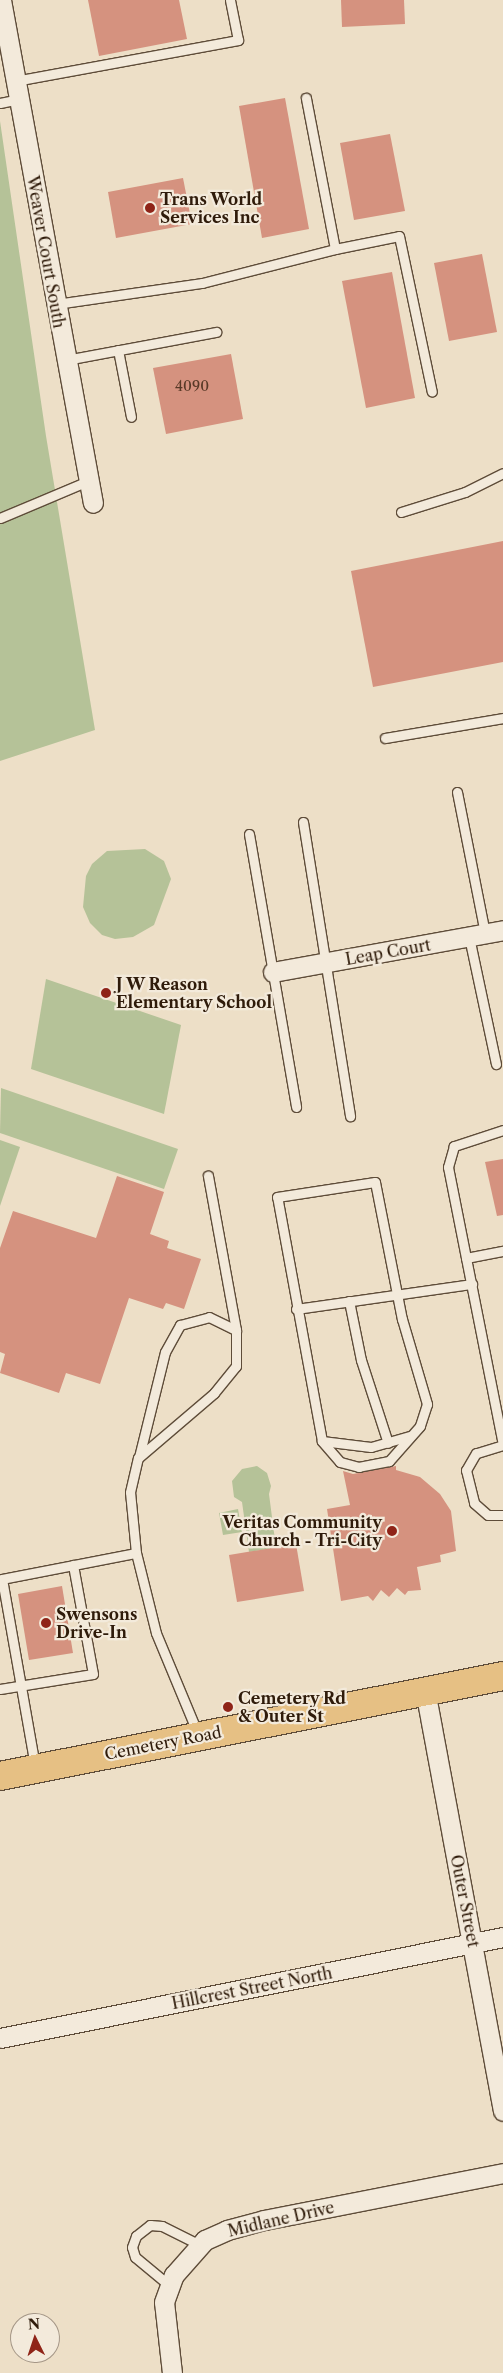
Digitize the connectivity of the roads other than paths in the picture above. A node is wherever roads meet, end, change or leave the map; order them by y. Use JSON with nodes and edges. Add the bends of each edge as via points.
{"nodes":[{"id":1,"x":1,"y":0,"type":"edge"},
{"id":2,"x":230,"y":0,"type":"edge"},
{"id":3,"x":15,"y":80,"type":"junction"},
{"id":4,"x":306,"y":98,"type":"dead end"},
{"id":5,"x":18,"y":99,"type":"junction"},
{"id":6,"x":0,"y":103,"type":"edge"},
{"id":7,"x":335,"y":249,"type":"junction"},
{"id":8,"x":56,"y":304,"type":"junction"},
{"id":9,"x":216,"y":332,"type":"dead end"},
{"id":10,"x":118,"y":350,"type":"junction"},
{"id":11,"x":66,"y":360,"type":"junction"},
{"id":12,"x":432,"y":392,"type":"dead end"},
{"id":13,"x":131,"y":417,"type":"dead end"},
{"id":14,"x":503,"y":473,"type":"edge"},
{"id":15,"x":88,"y":481,"type":"junction"},
{"id":16,"x":93,"y":504,"type":"dead end"},
{"id":17,"x":401,"y":512,"type":"dead end"},
{"id":18,"x":0,"y":518,"type":"edge"},
{"id":19,"x":503,"y":718,"type":"edge"},
{"id":20,"x":385,"y":738,"type":"dead end"},
{"id":21,"x":457,"y":792,"type":"dead end"},
{"id":22,"x":303,"y":822,"type":"dead end"},
{"id":23,"x":249,"y":834,"type":"dead end"},
{"id":24,"x":486,"y":934,"type":"edge"},
{"id":25,"x":326,"y":963,"type":"junction"},
{"id":26,"x":273,"y":972,"type":"junction"},
{"id":27,"x":496,"y":1064,"type":"dead end"},
{"id":28,"x":296,"y":1107,"type":"dead end"},
{"id":29,"x":350,"y":1116,"type":"dead end"},
{"id":30,"x":503,"y":1130,"type":"edge"},
{"id":31,"x":208,"y":1176,"type":"dead end"},
{"id":32,"x":503,"y":1251,"type":"edge"},
{"id":33,"x":466,"y":1258,"type":"junction"},
{"id":34,"x":472,"y":1284,"type":"junction"},
{"id":35,"x":397,"y":1294,"type":"junction"},
{"id":36,"x":350,"y":1301,"type":"junction"},
{"id":37,"x":296,"y":1309,"type":"junction"},
{"id":38,"x":236,"y":1330,"type":"junction"},
{"id":39,"x":414,"y":1434,"type":"junction"},
{"id":40,"x":322,"y":1441,"type":"junction"},
{"id":41,"x":388,"y":1443,"type":"junction"},
{"id":42,"x":503,"y":1445,"type":"edge"},
{"id":43,"x":138,"y":1458,"type":"junction"},
{"id":44,"x":503,"y":1515,"type":"edge"},
{"id":45,"x":136,"y":1553,"type":"junction"},
{"id":46,"x":72,"y":1565,"type":"junction"},
{"id":47,"x":1,"y":1579,"type":"edge"},
{"id":48,"x":503,"y":1676,"type":"edge"},
{"id":49,"x":20,"y":1687,"type":"junction"},
{"id":50,"x":0,"y":1689,"type":"edge"},
{"id":51,"x":425,"y":1690,"type":"junction"},
{"id":52,"x":199,"y":1736,"type":"junction"},
{"id":53,"x":36,"y":1769,"type":"junction"},
{"id":54,"x":0,"y":1776,"type":"edge"},
{"id":55,"x":503,"y":1937,"type":"edge"},
{"id":56,"x":473,"y":1943,"type":"junction"},
{"id":57,"x":0,"y":2038,"type":"edge"},
{"id":58,"x":503,"y":2111,"type":"edge"},
{"id":59,"x":503,"y":2173,"type":"edge"},
{"id":60,"x":200,"y":2245,"type":"junction"},
{"id":61,"x":170,"y":2287,"type":"junction"},
{"id":62,"x":172,"y":2373,"type":"edge"}],
"edges":[{"from":1,"to":3,"type":"street","name":"Weaver Court South"},
{"from":2,"to":3,"type":"lane","via":[[238,40]]},
{"from":3,"to":5,"type":"street","name":"Weaver Court South"},
{"from":4,"to":7,"type":"lane"},
{"from":5,"to":6,"type":"lane"},
{"from":5,"to":8,"type":"street","name":"Weaver Court South"},
{"from":7,"to":8,"type":"lane","via":[[202,284]]},
{"from":7,"to":12,"type":"lane","via":[[399,236]]},
{"from":8,"to":11,"type":"street","name":"Weaver Court South"},
{"from":9,"to":10,"type":"lane"},
{"from":10,"to":11,"type":"lane"},
{"from":10,"to":13,"type":"lane"},
{"from":11,"to":15,"type":"street","name":"Weaver Court South"},
{"from":14,"to":17,"type":"lane","via":[[465,492]]},
{"from":15,"to":16,"type":"street","name":"Weaver Court South"},
{"from":15,"to":18,"type":"lane"},
{"from":19,"to":20,"type":"lane"},
{"from":21,"to":24,"type":"lane"},
{"from":22,"to":25,"type":"lane"},
{"from":23,"to":26,"type":"lane"},
{"from":24,"to":25,"type":"street","name":"Leap Court"},
{"from":24,"to":27,"type":"lane"},
{"from":25,"to":26,"type":"street","name":"Leap Court"},
{"from":25,"to":29,"type":"lane"},
{"from":26,"to":28,"type":"lane"},
{"from":30,"to":33,"type":"lane","via":[[454,1146],[448,1167]]},
{"from":31,"to":38,"type":"lane"},
{"from":32,"to":33,"type":"lane"},
{"from":33,"to":34,"type":"lane"},
{"from":34,"to":35,"type":"lane"},
{"from":34,"to":42,"type":"lane"},
{"from":35,"to":36,"type":"lane"},
{"from":35,"to":37,"type":"lane","via":[[375,1182],[277,1197]]},
{"from":35,"to":39,"type":"lane","via":[[427,1394],[428,1404]]},
{"from":36,"to":37,"type":"lane"},
{"from":36,"to":41,"type":"lane","via":[[361,1360]]},
{"from":37,"to":40,"type":"lane"},
{"from":38,"to":43,"type":"lane","via":[[236,1366],[214,1393]]},
{"from":38,"to":43,"type":"lane","via":[[209,1317],[180,1325],[165,1352]]},
{"from":39,"to":40,"type":"lane","via":[[389,1461],[359,1467],[340,1462]]},
{"from":39,"to":41,"type":"lane"},
{"from":40,"to":41,"type":"lane","via":[[371,1447]]},
{"from":42,"to":44,"type":"lane","via":[[476,1453],[466,1470],[474,1503],[488,1515]]},
{"from":43,"to":45,"type":"lane","via":[[130,1492]]},
{"from":45,"to":46,"type":"lane"},
{"from":45,"to":52,"type":"lane","via":[[156,1633]]},
{"from":46,"to":47,"type":"lane"},
{"from":46,"to":49,"type":"lane","via":[[92,1674]]},
{"from":47,"to":49,"type":"lane"},
{"from":48,"to":51,"type":"main road","name":"Cemetery Road"},
{"from":49,"to":50,"type":"lane"},
{"from":49,"to":53,"type":"lane"},
{"from":51,"to":52,"type":"main road","name":"Cemetery Road"},
{"from":51,"to":56,"type":"street","name":"Outer Street"},
{"from":52,"to":53,"type":"main road","name":"Cemetery Road"},
{"from":53,"to":54,"type":"main road","name":"Cemetery Road"},
{"from":55,"to":56,"type":"street","name":"Hillcrest Street North"},
{"from":56,"to":57,"type":"street","name":"Hillcrest Street North"},
{"from":56,"to":58,"type":"street","name":"Outer Street"},
{"from":59,"to":60,"type":"street","name":"Midlane Drive","via":[[264,2220],[227,2230]]},
{"from":60,"to":61,"type":"street","name":"Midlane Drive","via":[[179,2268]]},
{"from":60,"to":61,"type":"lane","via":[[162,2226],[150,2226],[136,2236],[132,2247],[135,2257]]},
{"from":61,"to":62,"type":"street","name":"Midlane Drive","via":[[164,2302]]}]}
